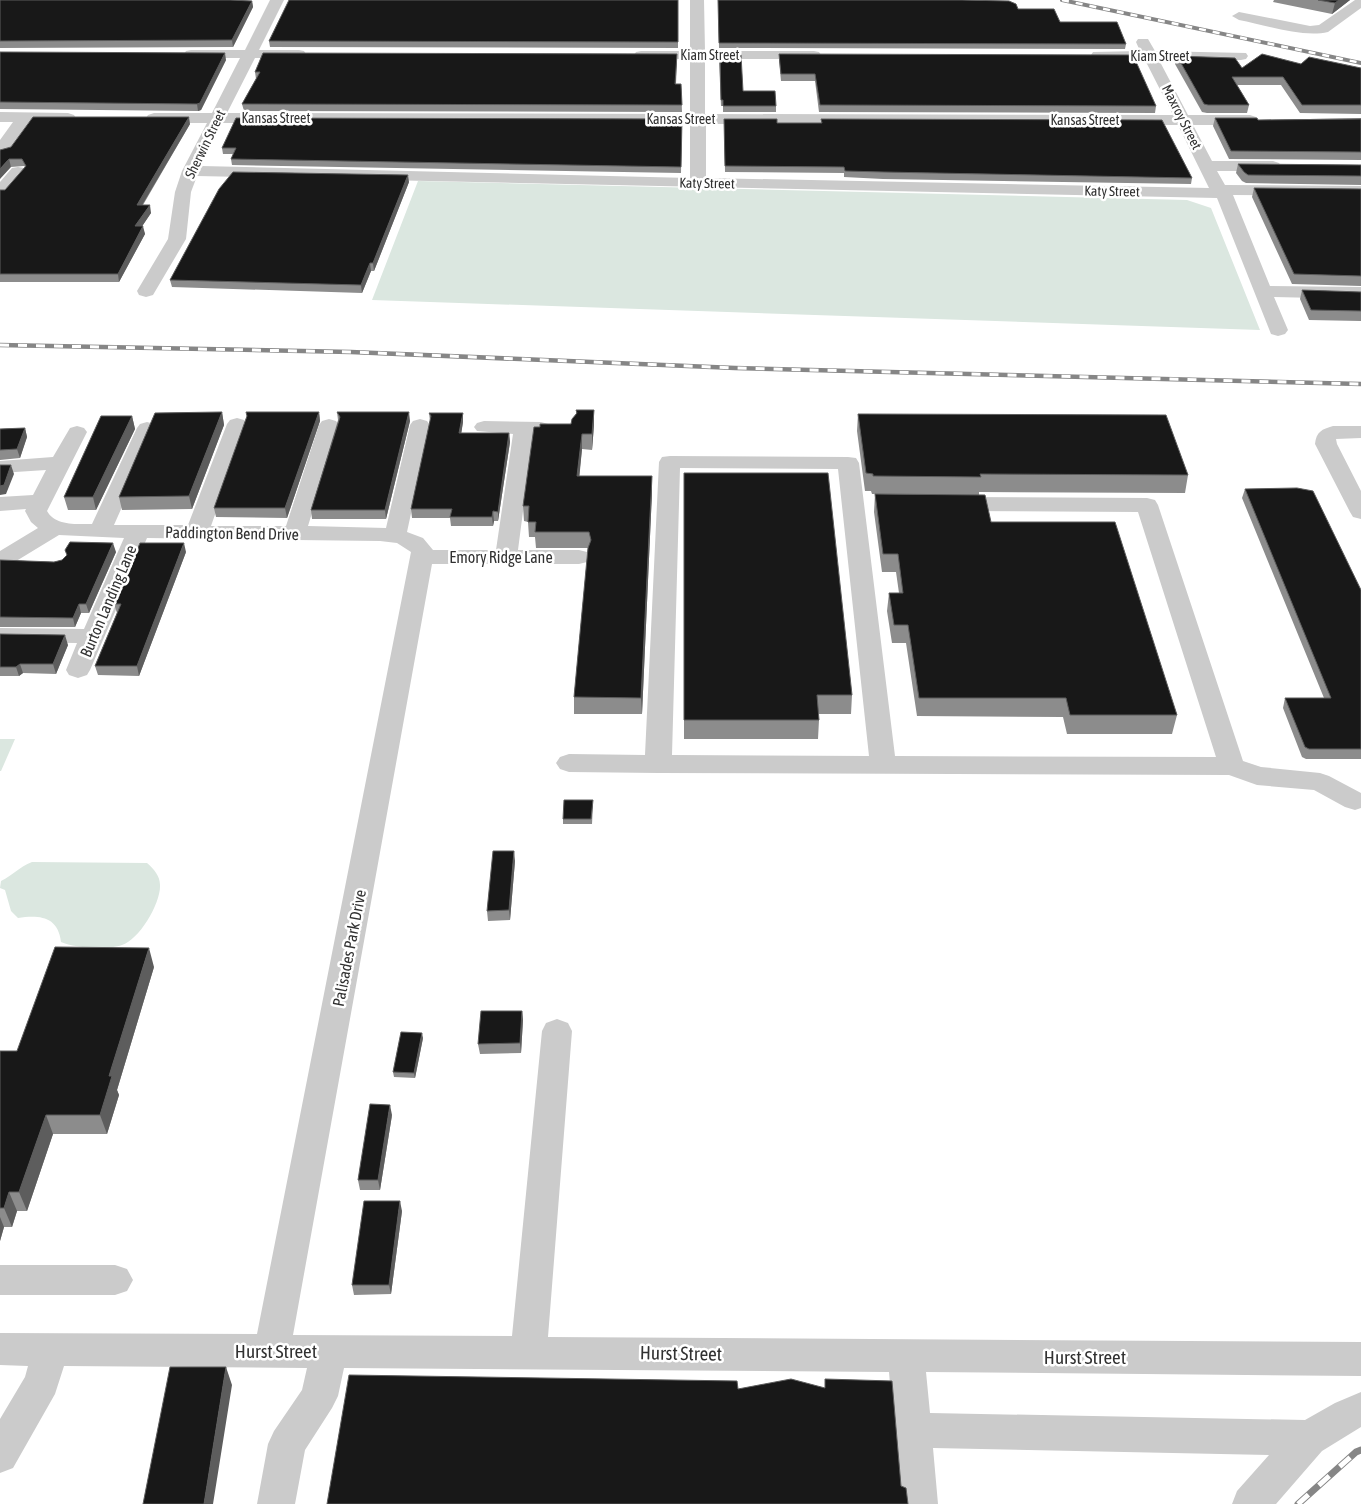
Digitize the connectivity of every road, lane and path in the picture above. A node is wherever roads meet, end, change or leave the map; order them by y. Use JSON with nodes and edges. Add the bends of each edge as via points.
{"nodes":[{"id":1,"x":277,"y":0,"type":"edge"},
{"id":2,"x":697,"y":0,"type":"edge"},
{"id":3,"x":1237,"y":2,"type":"dead end"},
{"id":4,"x":1361,"y":2,"type":"edge"},
{"id":5,"x":1239,"y":16,"type":"dead end"},
{"id":6,"x":1333,"y":22,"type":"junction"},
{"id":7,"x":1141,"y":39,"type":"dead end"},
{"id":8,"x":180,"y":54,"type":"edge"},
{"id":9,"x":250,"y":54,"type":"junction"},
{"id":10,"x":310,"y":54,"type":"edge"},
{"id":11,"x":629,"y":55,"type":"edge"},
{"id":12,"x":699,"y":55,"type":"junction"},
{"id":13,"x":828,"y":55,"type":"edge"},
{"id":14,"x":1082,"y":56,"type":"edge"},
{"id":15,"x":1150,"y":56,"type":"junction"},
{"id":16,"x":1241,"y":56,"type":"dead end"},
{"id":17,"x":0,"y":117,"type":"edge"},
{"id":18,"x":26,"y":118,"type":"junction"},
{"id":19,"x":80,"y":118,"type":"edge"},
{"id":20,"x":134,"y":118,"type":"edge"},
{"id":21,"x":217,"y":118,"type":"junction"},
{"id":22,"x":698,"y":119,"type":"junction"},
{"id":23,"x":1184,"y":120,"type":"junction"},
{"id":24,"x":1266,"y":120,"type":"edge"},
{"id":25,"x":0,"y":151,"type":"edge"},
{"id":26,"x":1207,"y":166,"type":"junction"},
{"id":27,"x":1289,"y":166,"type":"edge"},
{"id":28,"x":190,"y":171,"type":"junction"},
{"id":29,"x":18,"y":172,"type":"edge"},
{"id":30,"x":698,"y":183,"type":"junction"},
{"id":31,"x":1361,"y":191,"type":"edge"},
{"id":32,"x":0,"y":192,"type":"edge"},
{"id":33,"x":1221,"y":192,"type":"junction"},
{"id":34,"x":146,"y":291,"type":"dead end"},
{"id":35,"x":1263,"y":291,"type":"junction"},
{"id":36,"x":1361,"y":293,"type":"edge"},
{"id":37,"x":1278,"y":330,"type":"dead end"},
{"id":38,"x":238,"y":424,"type":"dead end"},
{"id":39,"x":329,"y":425,"type":"dead end"},
{"id":40,"x":420,"y":425,"type":"dead end"},
{"id":41,"x":147,"y":428,"type":"edge"},
{"id":42,"x":484,"y":428,"type":"dead end"},
{"id":43,"x":524,"y":428,"type":"junction"},
{"id":44,"x":558,"y":428,"type":"edge"},
{"id":45,"x":77,"y":432,"type":"dead end"},
{"id":46,"x":1361,"y":432,"type":"edge"},
{"id":47,"x":61,"y":464,"type":"junction"},
{"id":48,"x":0,"y":467,"type":"edge"},
{"id":49,"x":0,"y":504,"type":"edge"},
{"id":50,"x":931,"y":504,"type":"edge"},
{"id":51,"x":1361,"y":512,"type":"edge"},
{"id":52,"x":47,"y":517,"type":"junction"},
{"id":53,"x":100,"y":531,"type":"junction"},
{"id":54,"x":138,"y":532,"type":"junction"},
{"id":55,"x":197,"y":532,"type":"junction"},
{"id":56,"x":295,"y":534,"type":"junction"},
{"id":57,"x":412,"y":546,"type":"junction"},
{"id":58,"x":506,"y":557,"type":"junction"},
{"id":59,"x":579,"y":557,"type":"dead end"},
{"id":60,"x":0,"y":562,"type":"edge"},
{"id":61,"x":37,"y":563,"type":"edge"},
{"id":62,"x":0,"y":635,"type":"edge"},
{"id":63,"x":93,"y":636,"type":"junction"},
{"id":64,"x":78,"y":670,"type":"dead end"},
{"id":65,"x":569,"y":763,"type":"dead end"},
{"id":66,"x":658,"y":764,"type":"junction"},
{"id":67,"x":883,"y":764,"type":"junction"},
{"id":68,"x":1232,"y":766,"type":"junction"},
{"id":69,"x":1359,"y":806,"type":"edge"},
{"id":70,"x":557,"y":1031,"type":"dead end"},
{"id":71,"x":0,"y":1280,"type":"edge"},
{"id":72,"x":115,"y":1280,"type":"dead end"},
{"id":73,"x":0,"y":1349,"type":"edge"},
{"id":74,"x":50,"y":1349,"type":"junction"},
{"id":75,"x":272,"y":1351,"type":"junction"},
{"id":76,"x":329,"y":1351,"type":"junction"},
{"id":77,"x":529,"y":1352,"type":"junction"},
{"id":78,"x":906,"y":1355,"type":"junction"},
{"id":79,"x":1361,"y":1359,"type":"edge"},
{"id":80,"x":1361,"y":1409,"type":"edge"},
{"id":81,"x":913,"y":1430,"type":"junction"},
{"id":82,"x":1309,"y":1438,"type":"junction"},
{"id":83,"x":0,"y":1455,"type":"edge"},
{"id":84,"x":276,"y":1504,"type":"edge"},
{"id":85,"x":920,"y":1504,"type":"edge"},
{"id":86,"x":1251,"y":1504,"type":"edge"}],
"edges":[{"from":1,"to":9,"type":"street","name":"Sherwin Street"},
{"from":2,"to":12,"type":"street"},
{"from":3,"to":6,"type":"street"},
{"from":4,"to":6,"type":"street"},
{"from":5,"to":6,"type":"street","via":[[1310,30],[1324,29]]},
{"from":7,"to":15,"type":"street","name":"Maxroy Street"},
{"from":8,"to":9,"type":"street"},
{"from":9,"to":10,"type":"street"},
{"from":9,"to":21,"type":"street","name":"Sherwin Street"},
{"from":11,"to":12,"type":"street","name":"Kiam Street"},
{"from":12,"to":13,"type":"street","name":"Kiam Street"},
{"from":12,"to":22,"type":"street"},
{"from":14,"to":15,"type":"street","name":"Kiam Street"},
{"from":15,"to":16,"type":"street","name":"Kiam Street"},
{"from":15,"to":23,"type":"street","name":"Maxroy Street"},
{"from":17,"to":18,"type":"street"},
{"from":18,"to":19,"type":"street"},
{"from":18,"to":25,"type":"street"},
{"from":20,"to":21,"type":"street","name":"Kansas Street"},
{"from":21,"to":22,"type":"street","name":"Kansas Street"},
{"from":21,"to":28,"type":"street","name":"Sherwin Street"},
{"from":22,"to":23,"type":"street","name":"Kansas Street"},
{"from":22,"to":30,"type":"street"},
{"from":23,"to":24,"type":"street","name":"Kansas Street"},
{"from":23,"to":26,"type":"street","name":"Maxroy Street"},
{"from":26,"to":27,"type":"street"},
{"from":26,"to":33,"type":"street","name":"Maxroy Street"},
{"from":28,"to":30,"type":"street","name":"Katy Street"},
{"from":28,"to":34,"type":"street","name":"Sherwin Street","via":[[183,192],[176,240]]},
{"from":29,"to":32,"type":"street"},
{"from":30,"to":33,"type":"street","name":"Katy Street"},
{"from":31,"to":33,"type":"street","name":"Katy Street"},
{"from":33,"to":35,"type":"street","name":"Maxroy Street"},
{"from":35,"to":36,"type":"street"},
{"from":35,"to":37,"type":"street","name":"Maxroy Street"},
{"from":38,"to":55,"type":"street"},
{"from":39,"to":56,"type":"street"},
{"from":40,"to":57,"type":"street","name":"Palisades Park Drive"},
{"from":41,"to":53,"type":"street"},
{"from":42,"to":43,"type":"street"},
{"from":43,"to":44,"type":"street"},
{"from":43,"to":58,"type":"street"},
{"from":45,"to":47,"type":"street"},
{"from":46,"to":51,"type":"street","via":[[1333,432],[1326,436],[1326,444]]},
{"from":47,"to":48,"type":"street"},
{"from":47,"to":52,"type":"street"},
{"from":49,"to":52,"type":"street","name":"Paddington Bend Drive"},
{"from":50,"to":68,"type":"street","via":[[1147,505]]},
{"from":52,"to":53,"type":"street","name":"Paddington Bend Drive"},
{"from":52,"to":60,"type":"street"},
{"from":53,"to":54,"type":"street","name":"Paddington Bend Drive"},
{"from":54,"to":55,"type":"street","name":"Paddington Bend Drive"},
{"from":54,"to":63,"type":"street","name":"Burton Landing Lane"},
{"from":55,"to":56,"type":"street","name":"Paddington Bend Drive"},
{"from":56,"to":57,"type":"street","name":"Paddington Bend Drive"},
{"from":57,"to":58,"type":"street","name":"Emory Ridge Lane"},
{"from":57,"to":75,"type":"street","name":"Palisades Park Drive"},
{"from":58,"to":59,"type":"street","name":"Emory Ridge Lane"},
{"from":60,"to":61,"type":"street"},
{"from":62,"to":63,"type":"street"},
{"from":63,"to":64,"type":"street","name":"Burton Landing Lane"},
{"from":65,"to":66,"type":"street"},
{"from":66,"to":67,"type":"street"},
{"from":66,"to":67,"type":"street","via":[[670,462],[848,463],[862,503]]},
{"from":67,"to":68,"type":"street"},
{"from":68,"to":69,"type":"street","via":[[1257,776],[1320,782]]},
{"from":70,"to":77,"type":"street"},
{"from":71,"to":72,"type":"street"},
{"from":73,"to":74,"type":"street","name":"Hurst Street"},
{"from":74,"to":75,"type":"street","name":"Hurst Street"},
{"from":74,"to":83,"type":"street","via":[[42,1382]]},
{"from":75,"to":76,"type":"street","name":"Hurst Street"},
{"from":76,"to":77,"type":"street","name":"Hurst Street"},
{"from":76,"to":84,"type":"street","via":[[319,1396],[287,1444]]},
{"from":77,"to":78,"type":"street","name":"Hurst Street"},
{"from":78,"to":79,"type":"street","name":"Hurst Street"},
{"from":78,"to":81,"type":"street"},
{"from":80,"to":82,"type":"street"},
{"from":81,"to":82,"type":"street"},
{"from":81,"to":85,"type":"street"},
{"from":82,"to":86,"type":"street"}]}
